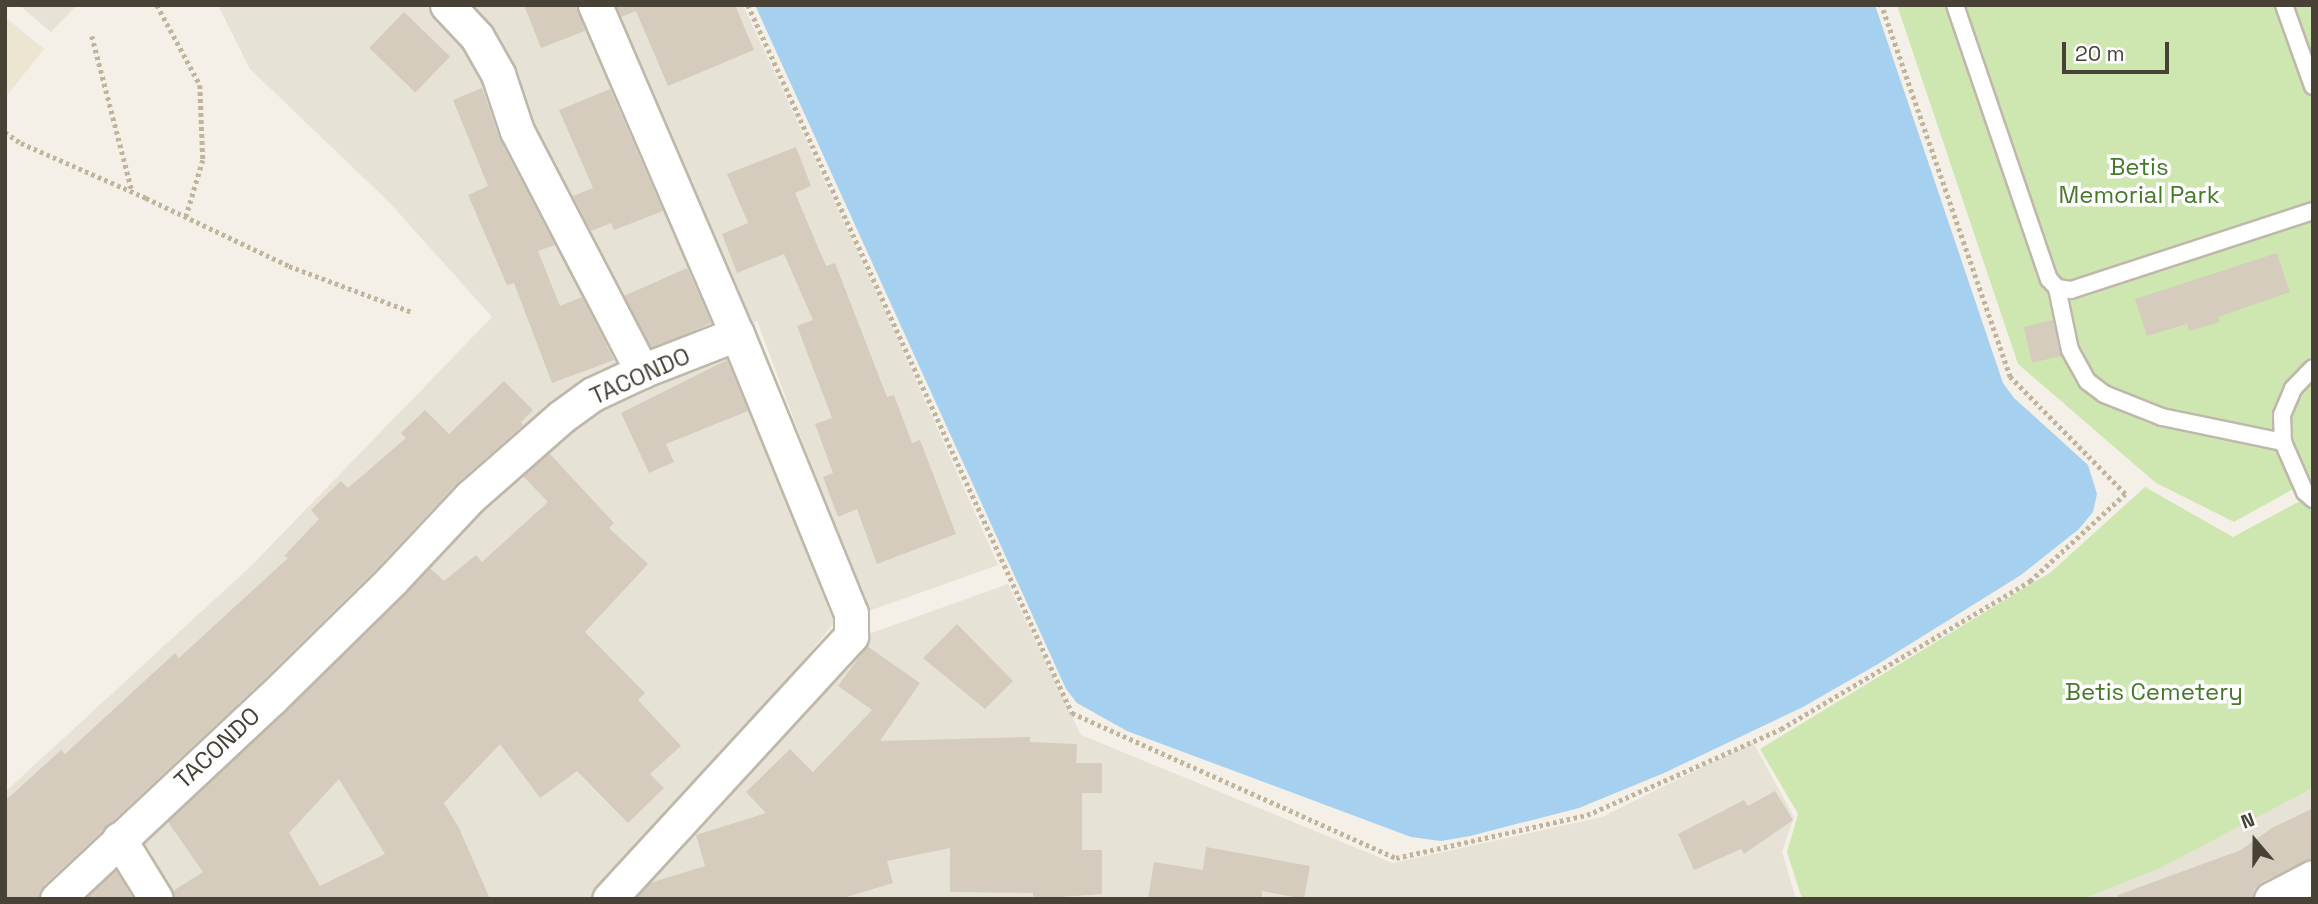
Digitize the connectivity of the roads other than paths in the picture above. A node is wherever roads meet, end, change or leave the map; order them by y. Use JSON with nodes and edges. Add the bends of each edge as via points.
{"nodes":[{"id":1,"x":447,"y":5,"type":"edge"},
{"id":2,"x":595,"y":5,"type":"edge"},
{"id":3,"x":1955,"y":5,"type":"edge"},
{"id":4,"x":2284,"y":5,"type":"edge"},
{"id":5,"x":2313,"y":86,"type":"edge"},
{"id":6,"x":2313,"y":211,"type":"edge"},
{"id":7,"x":2057,"y":288,"type":"junction"},
{"id":8,"x":737,"y":334,"type":"junction"},
{"id":9,"x":2313,"y":368,"type":"edge"},
{"id":10,"x":642,"y":371,"type":"junction"},
{"id":11,"x":2283,"y":442,"type":"junction"},
{"id":12,"x":2313,"y":499,"type":"edge"},
{"id":13,"x":119,"y":839,"type":"junction"},
{"id":14,"x":2313,"y":877,"type":"edge"},
{"id":15,"x":57,"y":899,"type":"edge"},
{"id":16,"x":156,"y":899,"type":"edge"},
{"id":17,"x":609,"y":899,"type":"edge"},
{"id":18,"x":2271,"y":899,"type":"edge"}],
"edges":[{"from":1,"to":10,"type":"street","via":[[477,37],[498,74],[516,131]]},
{"from":2,"to":8,"type":"street"},
{"from":3,"to":7,"type":"lane","via":[[2049,279]]},
{"from":4,"to":5,"type":"lane"},
{"from":6,"to":7,"type":"lane","via":[[2071,290]]},
{"from":7,"to":11,"type":"lane","via":[[2070,350],[2087,381],[2104,394],[2162,417]]},
{"from":8,"to":10,"type":"street","name":"TACONDO"},
{"from":8,"to":17,"type":"street","via":[[851,613],[851,636]]},
{"from":9,"to":11,"type":"lane","via":[[2293,389],[2282,415]]},
{"from":10,"to":13,"type":"street","name":"TACONDO","via":[[593,394],[561,417],[470,497],[355,617]]},
{"from":11,"to":12,"type":"lane","via":[[2305,492]]},
{"from":13,"to":15,"type":"street","name":"TACONDO"},
{"from":13,"to":16,"type":"street"},
{"from":14,"to":18,"type":"street"}]}
